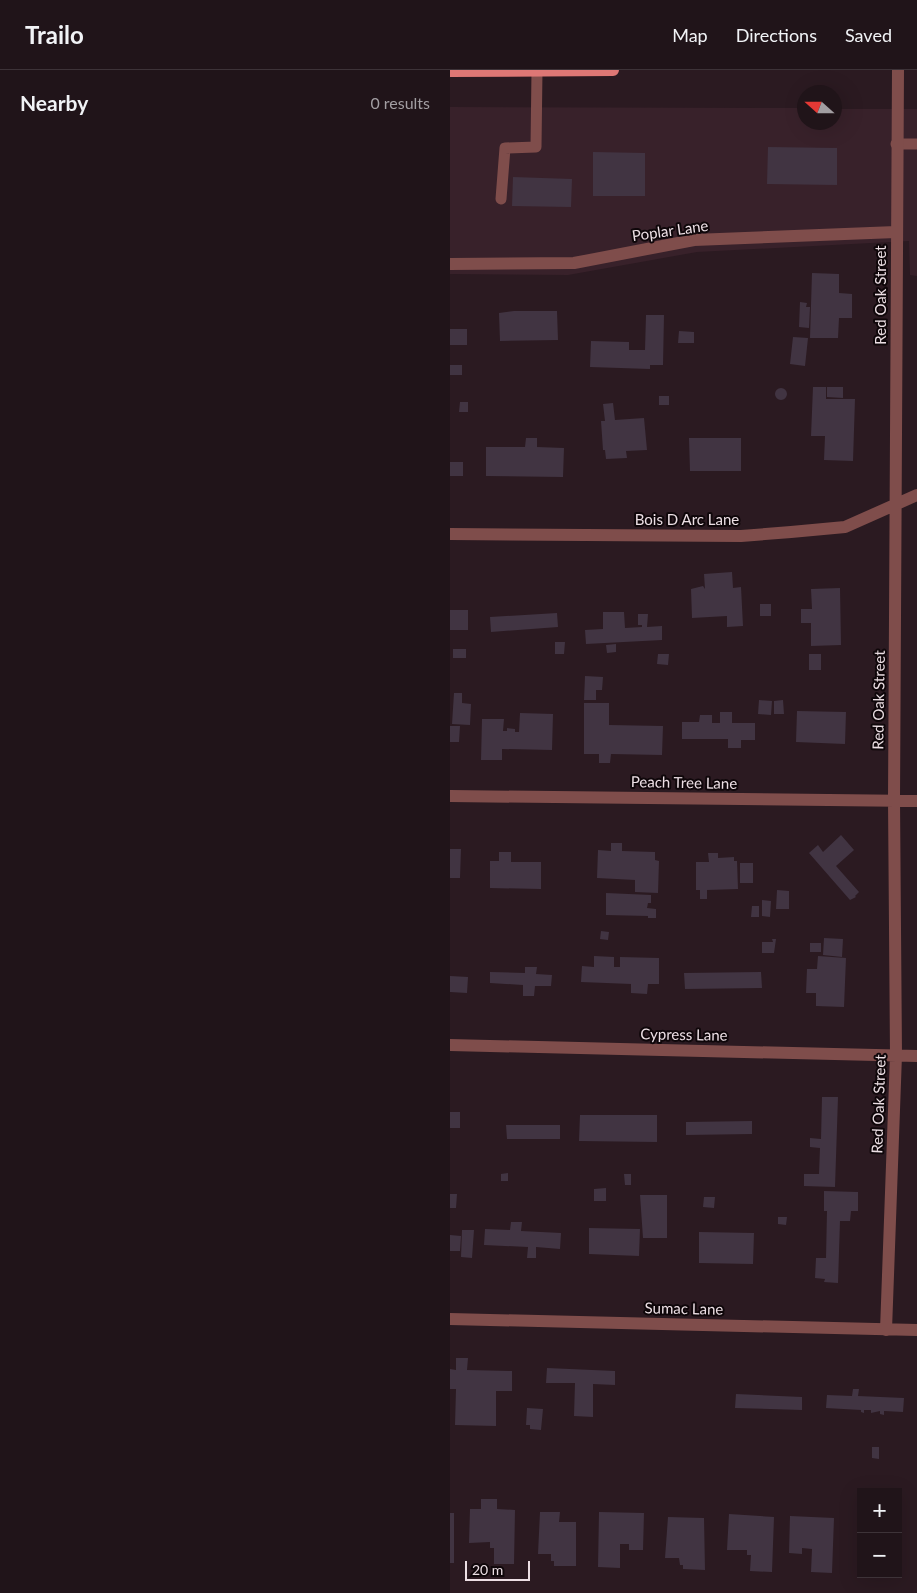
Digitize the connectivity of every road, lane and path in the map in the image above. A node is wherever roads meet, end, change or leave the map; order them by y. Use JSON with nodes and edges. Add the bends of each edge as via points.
{"nodes":[{"id":1,"x":613,"y":70,"type":"edge"},
{"id":2,"x":898,"y":70,"type":"edge"},
{"id":3,"x":450,"y":71,"type":"edge"},
{"id":4,"x":537,"y":71,"type":"edge"},
{"id":5,"x":896,"y":144,"type":"junction"},
{"id":6,"x":917,"y":144,"type":"edge"},
{"id":7,"x":501,"y":199,"type":"dead end"},
{"id":8,"x":896,"y":232,"type":"junction"},
{"id":9,"x":450,"y":264,"type":"edge"},
{"id":10,"x":917,"y":496,"type":"edge"},
{"id":11,"x":897,"y":506,"type":"junction"},
{"id":12,"x":450,"y":534,"type":"edge"},
{"id":13,"x":450,"y":796,"type":"edge"},
{"id":14,"x":894,"y":800,"type":"junction"},
{"id":15,"x":917,"y":800,"type":"edge"},
{"id":16,"x":450,"y":1045,"type":"edge"},
{"id":17,"x":896,"y":1056,"type":"junction"},
{"id":18,"x":917,"y":1056,"type":"edge"},
{"id":19,"x":450,"y":1319,"type":"edge"},
{"id":20,"x":886,"y":1330,"type":"junction"},
{"id":21,"x":917,"y":1330,"type":"edge"}],
"edges":[{"from":1,"to":4,"type":"main road"},
{"from":2,"to":5,"type":"street","name":"Red Oak Street"},
{"from":3,"to":4,"type":"main road"},
{"from":4,"to":7,"type":"lane","via":[[536,147],[504,148]]},
{"from":5,"to":6,"type":"lane"},
{"from":5,"to":8,"type":"street","name":"Red Oak Street"},
{"from":8,"to":9,"type":"street","name":"Poplar Lane","via":[[694,240],[574,263]]},
{"from":8,"to":11,"type":"street","name":"Red Oak Street"},
{"from":10,"to":11,"type":"street","name":"Bois D Arc Lane"},
{"from":11,"to":12,"type":"street","name":"Bois D Arc Lane","via":[[845,527],[741,536]]},
{"from":11,"to":14,"type":"street","name":"Red Oak Street"},
{"from":13,"to":14,"type":"street","name":"Peach Tree Lane"},
{"from":14,"to":15,"type":"street","name":"Peach Tree Lane"},
{"from":14,"to":17,"type":"street","name":"Red Oak Street"},
{"from":16,"to":17,"type":"street","name":"Cypress Lane"},
{"from":17,"to":18,"type":"street","name":"Cypress Lane"},
{"from":17,"to":20,"type":"street","name":"Red Oak Street"},
{"from":19,"to":20,"type":"street","name":"Sumac Lane"},
{"from":20,"to":21,"type":"street","name":"Sumac Lane"}]}
